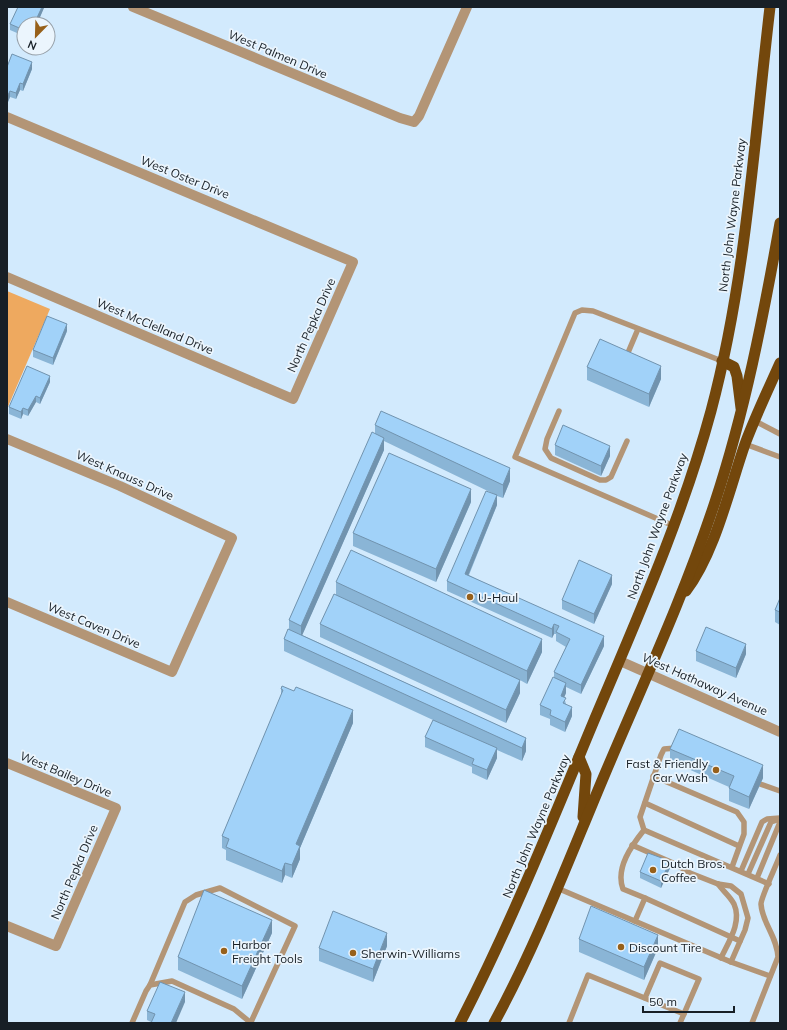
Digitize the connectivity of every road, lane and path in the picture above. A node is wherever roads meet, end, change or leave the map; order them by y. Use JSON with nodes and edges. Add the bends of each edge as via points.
{"nodes":[{"id":1,"x":134,"y":7,"type":"edge"},
{"id":2,"x":467,"y":7,"type":"edge"},
{"id":3,"x":770,"y":7,"type":"edge"},
{"id":4,"x":7,"y":117,"type":"edge"},
{"id":5,"x":780,"y":223,"type":"edge"},
{"id":6,"x":353,"y":262,"type":"joint"},
{"id":7,"x":7,"y":277,"type":"edge"},
{"id":8,"x":638,"y":329,"type":"junction"},
{"id":9,"x":627,"y":355,"type":"edge"},
{"id":10,"x":722,"y":360,"type":"junction"},
{"id":11,"x":780,"y":363,"type":"edge"},
{"id":12,"x":293,"y":399,"type":"joint"},
{"id":13,"x":559,"y":411,"type":"dead end"},
{"id":14,"x":742,"y":415,"type":"junction"},
{"id":15,"x":755,"y":421,"type":"junction"},
{"id":16,"x":780,"y":434,"type":"edge"},
{"id":17,"x":7,"y":438,"type":"edge"},
{"id":18,"x":627,"y":441,"type":"dead end"},
{"id":19,"x":745,"y":444,"type":"junction"},
{"id":20,"x":780,"y":456,"type":"edge"},
{"id":21,"x":674,"y":526,"type":"junction"},
{"id":22,"x":7,"y":602,"type":"edge"},
{"id":23,"x":675,"y":606,"type":"junction"},
{"id":24,"x":620,"y":661,"type":"junction"},
{"id":25,"x":172,"y":672,"type":"joint"},
{"id":26,"x":648,"y":673,"type":"junction"},
{"id":27,"x":780,"y":732,"type":"edge"},
{"id":28,"x":676,"y":748,"type":"edge"},
{"id":29,"x":579,"y":757,"type":"junction"},
{"id":30,"x":7,"y":763,"type":"edge"},
{"id":31,"x":653,"y":776,"type":"junction"},
{"id":32,"x":760,"y":784,"type":"edge"},
{"id":33,"x":780,"y":791,"type":"edge"},
{"id":34,"x":645,"y":803,"type":"junction"},
{"id":35,"x":116,"y":808,"type":"joint"},
{"id":36,"x":780,"y":818,"type":"edge"},
{"id":37,"x":780,"y":822,"type":"edge"},
{"id":38,"x":582,"y":828,"type":"junction"},
{"id":39,"x":644,"y":830,"type":"junction"},
{"id":40,"x":632,"y":845,"type":"junction"},
{"id":41,"x":739,"y":846,"type":"junction"},
{"id":42,"x":780,"y":855,"type":"edge"},
{"id":43,"x":732,"y":867,"type":"junction"},
{"id":44,"x":741,"y":871,"type":"junction"},
{"id":45,"x":748,"y":874,"type":"junction"},
{"id":46,"x":757,"y":878,"type":"junction"},
{"id":47,"x":718,"y":884,"type":"junction"},
{"id":48,"x":769,"y":884,"type":"junction"},
{"id":49,"x":557,"y":888,"type":"junction"},
{"id":50,"x":645,"y":898,"type":"junction"},
{"id":51,"x":635,"y":921,"type":"junction"},
{"id":52,"x":7,"y":926,"type":"edge"},
{"id":53,"x":731,"y":937,"type":"junction"},
{"id":54,"x":740,"y":941,"type":"junction"},
{"id":55,"x":721,"y":958,"type":"junction"},
{"id":56,"x":731,"y":962,"type":"junction"},
{"id":57,"x":770,"y":976,"type":"junction"},
{"id":58,"x":150,"y":985,"type":"junction"},
{"id":59,"x":645,"y":998,"type":"junction"},
{"id":60,"x":684,"y":1014,"type":"junction"},
{"id":61,"x":132,"y":1023,"type":"edge"},
{"id":62,"x":251,"y":1023,"type":"edge"},
{"id":63,"x":460,"y":1023,"type":"edge"},
{"id":64,"x":494,"y":1023,"type":"edge"},
{"id":65,"x":569,"y":1023,"type":"edge"},
{"id":66,"x":680,"y":1023,"type":"edge"},
{"id":67,"x":752,"y":1023,"type":"edge"}],
"edges":[{"from":1,"to":2,"type":"street","name":"West Palmen Drive","via":[[414,122],[419,116]]},
{"from":3,"to":10,"type":"highway","name":"North John Wayne Parkway","via":[[740,261]]},
{"from":4,"to":6,"type":"street","name":"West Oster Drive"},
{"from":5,"to":14,"type":"highway"},
{"from":6,"to":12,"type":"street","name":"North Pepka Drive"},
{"from":7,"to":12,"type":"street","name":"West McClelland Drive"},
{"from":8,"to":9,"type":"lane"},
{"from":8,"to":10,"type":"lane"},
{"from":8,"to":21,"type":"lane","via":[[594,311],[582,310],[575,314],[515,457]]},
{"from":10,"to":14,"type":"highway","via":[[734,367]]},
{"from":10,"to":21,"type":"highway","name":"North John Wayne Parkway","via":[[710,412]]},
{"from":11,"to":15,"type":"highway"},
{"from":13,"to":18,"type":"lane","via":[[545,449],[551,458],[600,480],[606,480],[614,472]]},
{"from":14,"to":23,"type":"highway","via":[[715,504]]},
{"from":15,"to":16,"type":"lane"},
{"from":15,"to":19,"type":"highway"},
{"from":17,"to":25,"type":"street","name":"West Knauss Drive","via":[[120,486],[232,538]]},
{"from":19,"to":20,"type":"lane"},
{"from":19,"to":23,"type":"highway","via":[[704,560],[692,583]]},
{"from":21,"to":24,"type":"highway","name":"North John Wayne Parkway"},
{"from":22,"to":25,"type":"street","name":"West Caven Drive"},
{"from":23,"to":26,"type":"highway"},
{"from":24,"to":26,"type":"street","name":"West Hathaway Avenue"},
{"from":24,"to":29,"type":"highway","name":"North John Wayne Parkway"},
{"from":26,"to":27,"type":"street","name":"West Hathaway Avenue"},
{"from":26,"to":38,"type":"highway"},
{"from":28,"to":31,"type":"lane","via":[[664,749]]},
{"from":29,"to":38,"type":"highway","via":[[586,774]]},
{"from":29,"to":63,"type":"highway","name":"North John Wayne Parkway","via":[[503,936]]},
{"from":30,"to":35,"type":"street","name":"West Bailey Drive"},
{"from":31,"to":34,"type":"lane"},
{"from":31,"to":41,"type":"lane","via":[[738,812],[744,822],[744,834]]},
{"from":32,"to":33,"type":"lane"},
{"from":34,"to":39,"type":"lane","via":[[640,817]]},
{"from":34,"to":41,"type":"lane"},
{"from":35,"to":52,"type":"street","name":"North Pepka Drive","via":[[56,946]]},
{"from":36,"to":44,"type":"lane","via":[[762,822]]},
{"from":36,"to":45,"type":"lane","via":[[771,822]]},
{"from":37,"to":46,"type":"lane"},
{"from":38,"to":49,"type":"highway"},
{"from":39,"to":40,"type":"lane"},
{"from":39,"to":43,"type":"lane"},
{"from":40,"to":47,"type":"lane"},
{"from":40,"to":50,"type":"lane","via":[[620,882],[623,889]]},
{"from":41,"to":43,"type":"lane"},
{"from":42,"to":48,"type":"lane"},
{"from":43,"to":44,"type":"lane"},
{"from":44,"to":45,"type":"lane"},
{"from":45,"to":46,"type":"lane"},
{"from":46,"to":48,"type":"lane"},
{"from":47,"to":53,"type":"lane","via":[[734,904],[737,916]]},
{"from":47,"to":54,"type":"lane","via":[[731,886],[742,894],[748,918]]},
{"from":48,"to":57,"type":"lane","via":[[761,903],[763,914],[777,945],[778,957]]},
{"from":49,"to":51,"type":"lane"},
{"from":49,"to":64,"type":"highway","via":[[528,956]]},
{"from":50,"to":51,"type":"lane"},
{"from":50,"to":53,"type":"lane"},
{"from":51,"to":55,"type":"lane"},
{"from":53,"to":54,"type":"lane"},
{"from":53,"to":55,"type":"lane"},
{"from":54,"to":56,"type":"lane"},
{"from":55,"to":56,"type":"lane"},
{"from":56,"to":57,"type":"lane"},
{"from":57,"to":67,"type":"lane"},
{"from":58,"to":61,"type":"lane"},
{"from":58,"to":62,"type":"lane","via":[[172,981],[234,1009]]},
{"from":58,"to":62,"type":"lane","via":[[185,902],[196,895],[220,888],[295,926]]},
{"from":59,"to":60,"type":"lane"},
{"from":59,"to":60,"type":"lane","via":[[660,963],[699,980]]},
{"from":59,"to":65,"type":"lane","via":[[588,974]]},
{"from":60,"to":66,"type":"lane"}]}
